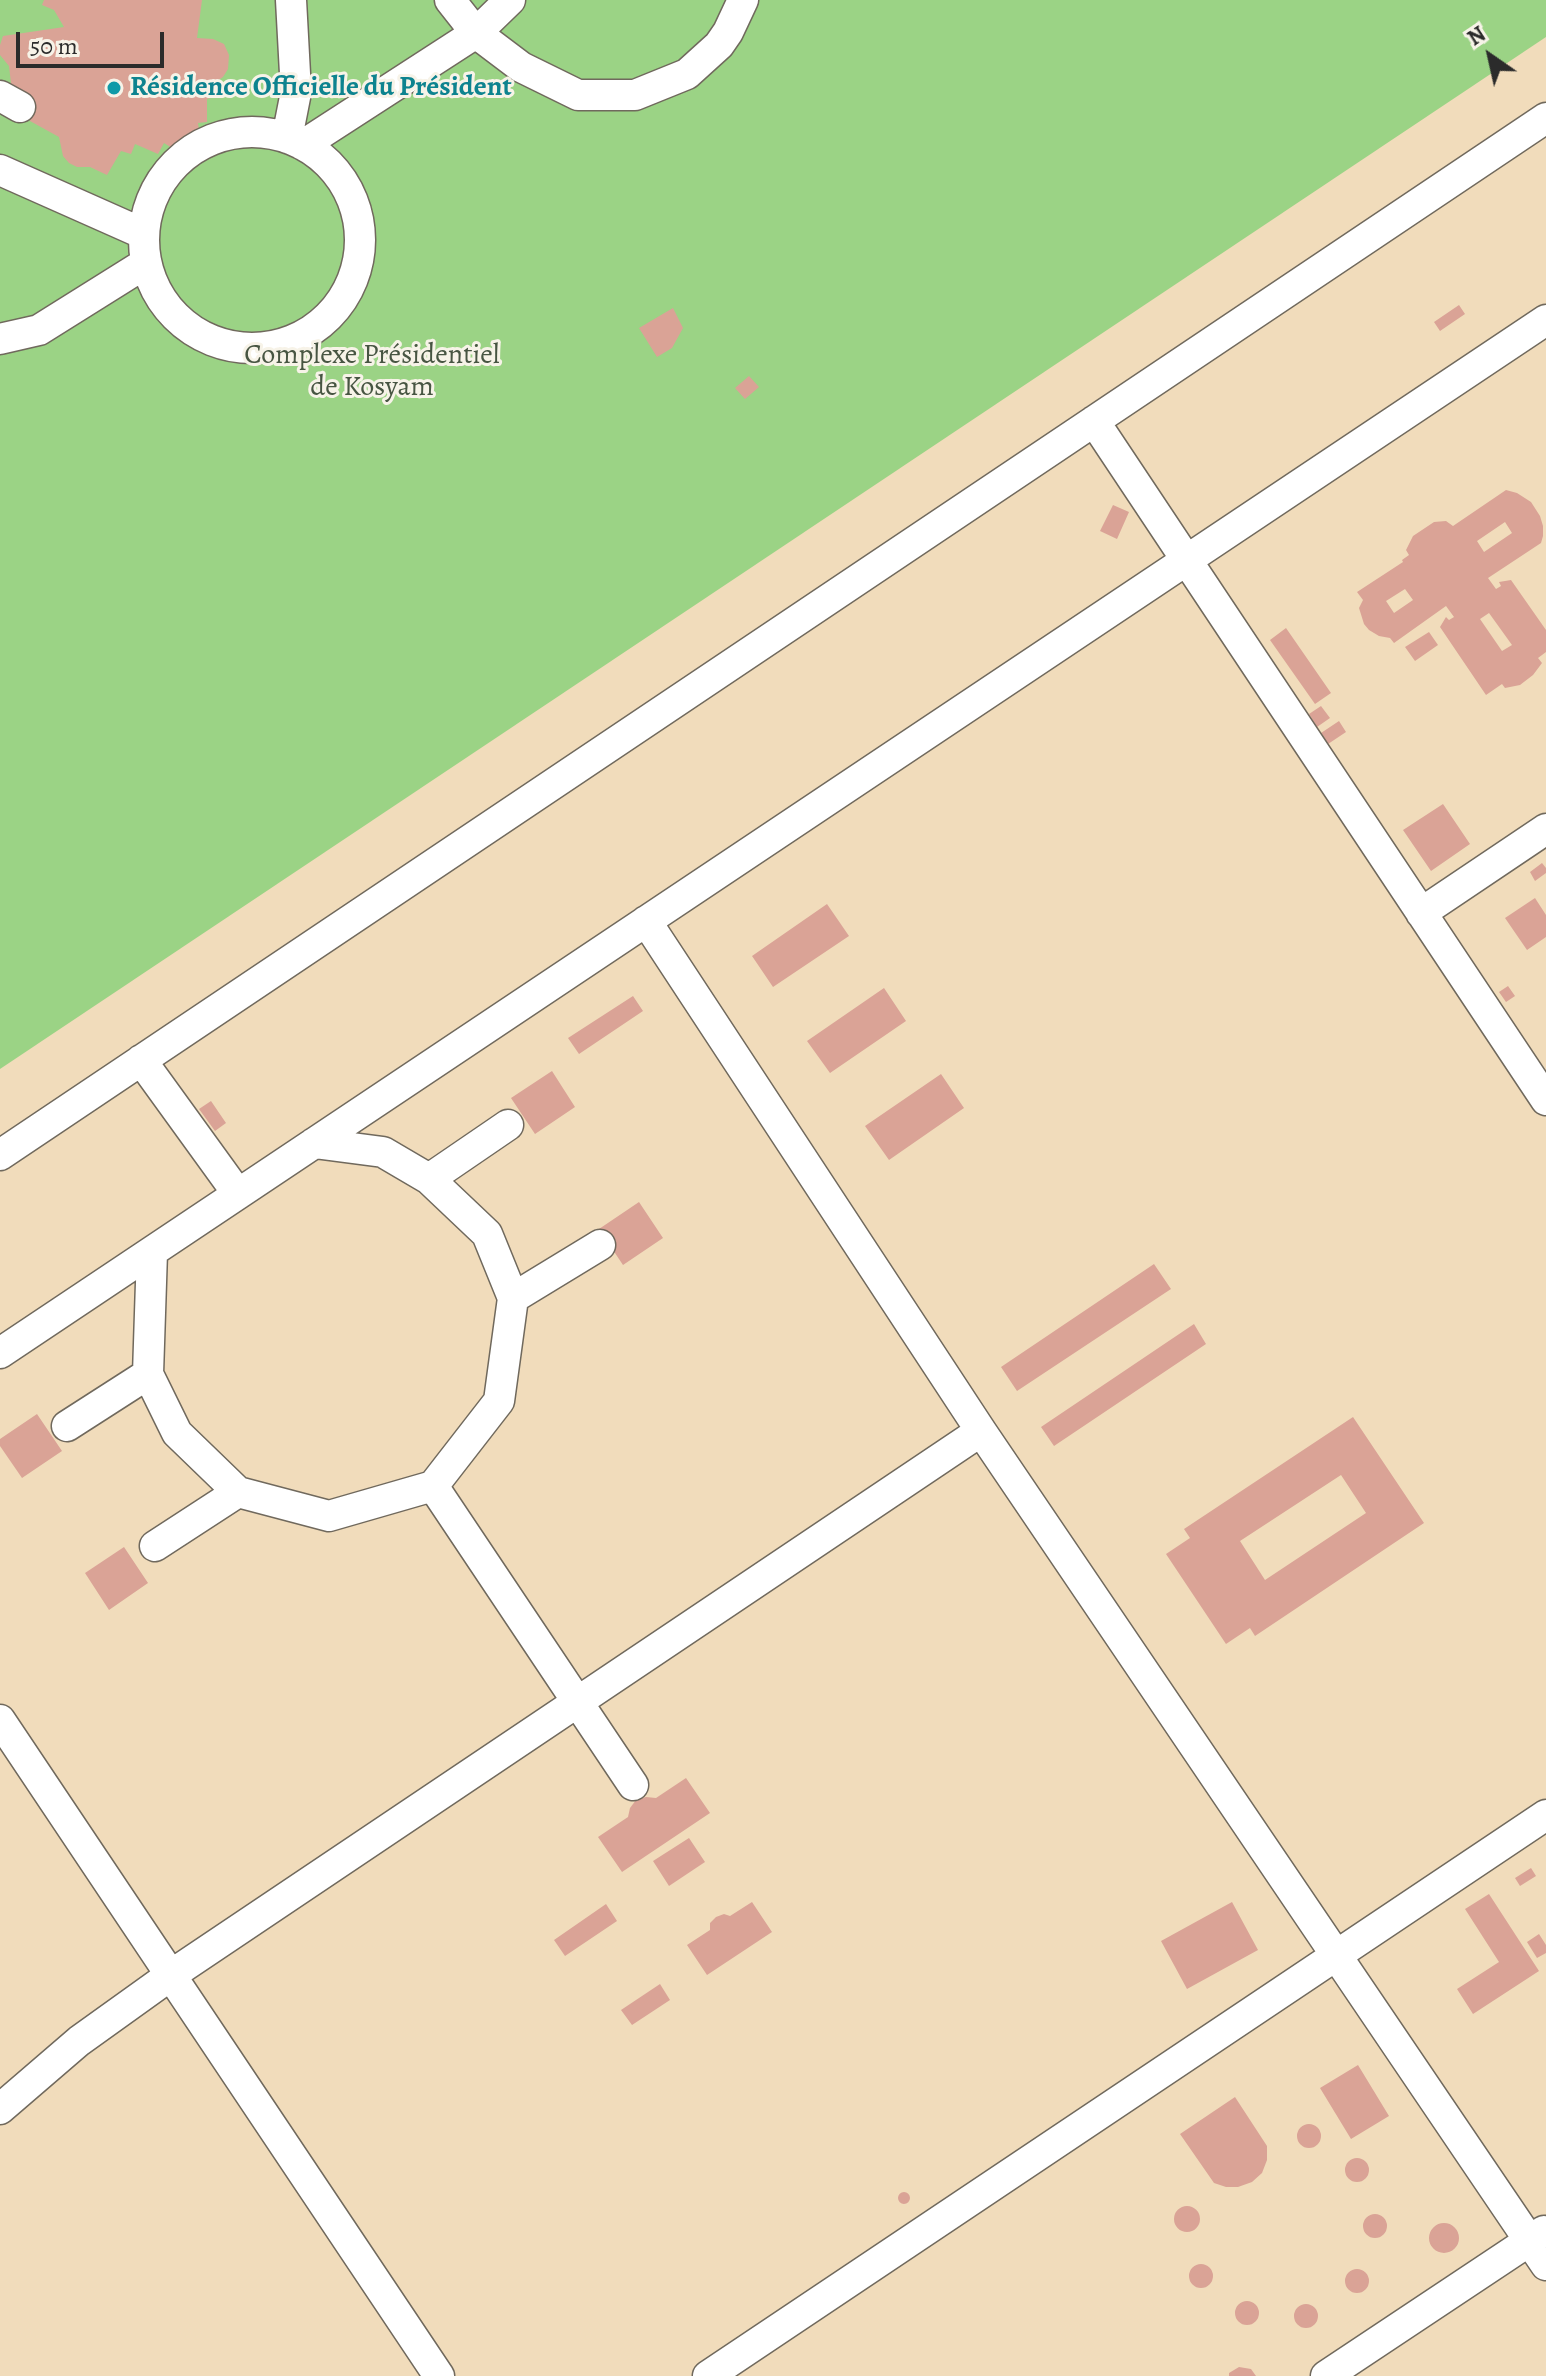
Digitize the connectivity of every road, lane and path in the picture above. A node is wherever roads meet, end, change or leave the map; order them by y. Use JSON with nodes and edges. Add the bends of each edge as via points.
{"nodes":[{"id":1,"x":291,"y":0,"type":"edge"},
{"id":2,"x":450,"y":0,"type":"edge"},
{"id":3,"x":510,"y":0,"type":"edge"},
{"id":4,"x":743,"y":0,"type":"edge"},
{"id":5,"x":476,"y":33,"type":"junction"},
{"id":6,"x":1546,"y":118,"type":"edge"},
{"id":7,"x":295,"y":142,"type":"junction"},
{"id":8,"x":0,"y":170,"type":"edge"},
{"id":9,"x":145,"y":248,"type":"junction"},
{"id":10,"x":1546,"y":320,"type":"edge"},
{"id":11,"x":39,"y":330,"type":"junction"},
{"id":12,"x":0,"y":339,"type":"edge"},
{"id":13,"x":0,"y":362,"type":"edge"},
{"id":14,"x":1094,"y":421,"type":"junction"},
{"id":15,"x":1187,"y":560,"type":"junction"},
{"id":16,"x":1546,"y":829,"type":"edge"},
{"id":17,"x":1421,"y":913,"type":"junction"},
{"id":18,"x":646,"y":921,"type":"junction"},
{"id":19,"x":141,"y":1060,"type":"junction"},
{"id":20,"x":1546,"y":1100,"type":"edge"},
{"id":21,"x":508,"y":1125,"type":"dead end"},
{"id":22,"x":314,"y":1143,"type":"junction"},
{"id":23,"x":0,"y":1155,"type":"edge"},
{"id":24,"x":429,"y":1179,"type":"junction"},
{"id":25,"x":238,"y":1194,"type":"junction"},
{"id":26,"x":600,"y":1245,"type":"dead end"},
{"id":27,"x":152,"y":1252,"type":"junction"},
{"id":28,"x":513,"y":1298,"type":"junction"},
{"id":29,"x":0,"y":1353,"type":"edge"},
{"id":30,"x":148,"y":1374,"type":"junction"},
{"id":31,"x":67,"y":1426,"type":"dead end"},
{"id":32,"x":981,"y":1431,"type":"junction"},
{"id":33,"x":433,"y":1486,"type":"junction"},
{"id":34,"x":238,"y":1492,"type":"junction"},
{"id":35,"x":155,"y":1546,"type":"dead end"},
{"id":36,"x":578,"y":1702,"type":"junction"},
{"id":37,"x":0,"y":1720,"type":"edge"},
{"id":38,"x":633,"y":1785,"type":"dead end"},
{"id":39,"x":1546,"y":1815,"type":"edge"},
{"id":40,"x":1337,"y":1955,"type":"junction"},
{"id":41,"x":171,"y":1975,"type":"junction"},
{"id":42,"x":79,"y":2041,"type":"junction"},
{"id":43,"x":0,"y":2083,"type":"edge"},
{"id":44,"x":0,"y":2109,"type":"edge"},
{"id":45,"x":1541,"y":2245,"type":"edge"},
{"id":46,"x":439,"y":2376,"type":"edge"},
{"id":47,"x":708,"y":2376,"type":"edge"},
{"id":48,"x":1326,"y":2376,"type":"edge"}],
"edges":[{"from":1,"to":7,"type":"lane"},
{"from":2,"to":5,"type":"lane"},
{"from":3,"to":5,"type":"lane"},
{"from":4,"to":5,"type":"lane","via":[[719,45],[687,74],[635,95],[578,95],[521,67]]},
{"from":5,"to":7,"type":"lane"},
{"from":6,"to":14,"type":"lane"},
{"from":7,"to":9,"type":"lane","via":[[259,132],[231,134],[192,151],[162,181],[149,206]]},
{"from":7,"to":9,"type":"lane","via":[[325,160],[343,181],[360,232],[350,285],[316,327],[266,347],[239,348],[213,341],[169,311],[154,288]]},
{"from":8,"to":9,"type":"lane"},
{"from":9,"to":11,"type":"lane"},
{"from":10,"to":15,"type":"lane"},
{"from":11,"to":12,"type":"lane"},
{"from":11,"to":13,"type":"lane"},
{"from":14,"to":15,"type":"lane"},
{"from":14,"to":19,"type":"lane"},
{"from":15,"to":17,"type":"lane"},
{"from":15,"to":18,"type":"lane"},
{"from":16,"to":17,"type":"lane"},
{"from":17,"to":20,"type":"lane"},
{"from":18,"to":22,"type":"lane"},
{"from":18,"to":32,"type":"lane"},
{"from":19,"to":23,"type":"lane"},
{"from":19,"to":25,"type":"lane"},
{"from":21,"to":24,"type":"lane"},
{"from":22,"to":24,"type":"lane","via":[[383,1152]]},
{"from":22,"to":25,"type":"lane"},
{"from":24,"to":28,"type":"lane","via":[[487,1234]]},
{"from":25,"to":27,"type":"lane"},
{"from":26,"to":28,"type":"lane"},
{"from":27,"to":29,"type":"lane"},
{"from":27,"to":30,"type":"lane"},
{"from":28,"to":33,"type":"lane","via":[[499,1401]]},
{"from":30,"to":31,"type":"lane"},
{"from":30,"to":34,"type":"lane","via":[[177,1433]]},
{"from":32,"to":36,"type":"lane"},
{"from":32,"to":40,"type":"lane"},
{"from":33,"to":34,"type":"lane","via":[[329,1516]]},
{"from":33,"to":36,"type":"lane"},
{"from":34,"to":35,"type":"lane"},
{"from":36,"to":38,"type":"lane"},
{"from":36,"to":41,"type":"lane"},
{"from":37,"to":41,"type":"lane"},
{"from":39,"to":40,"type":"lane"},
{"from":40,"to":45,"type":"lane"},
{"from":40,"to":47,"type":"lane"},
{"from":41,"to":42,"type":"lane"},
{"from":41,"to":46,"type":"lane"},
{"from":42,"to":43,"type":"lane"},
{"from":42,"to":44,"type":"lane"},
{"from":45,"to":48,"type":"lane"}]}
